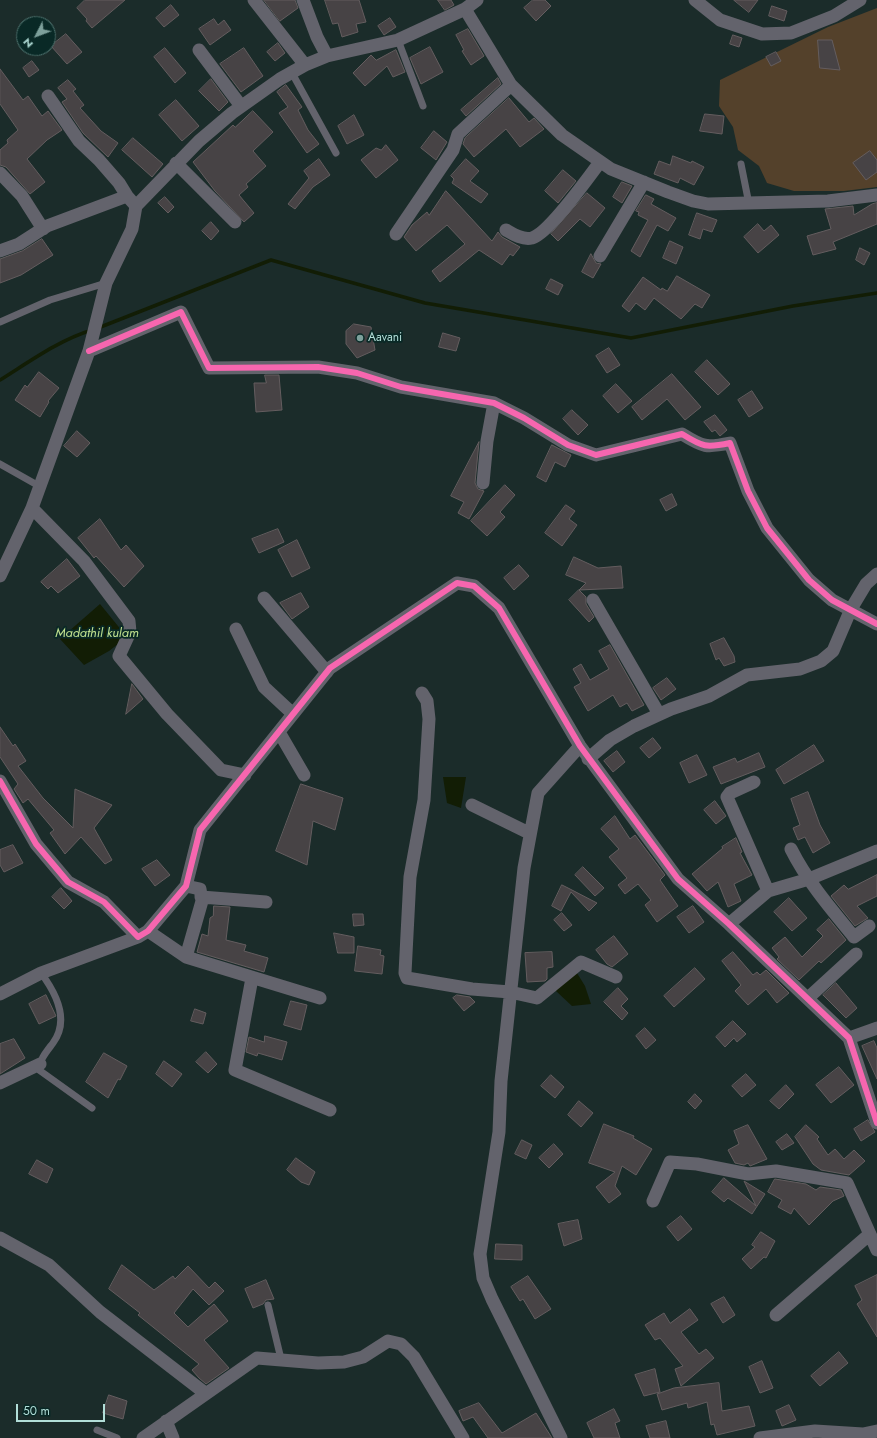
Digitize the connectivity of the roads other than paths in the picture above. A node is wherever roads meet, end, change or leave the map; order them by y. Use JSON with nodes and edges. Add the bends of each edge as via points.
{"nodes":[{"id":1,"x":254,"y":0,"type":"edge"},
{"id":2,"x":303,"y":0,"type":"edge"},
{"id":3,"x":477,"y":0,"type":"edge"},
{"id":4,"x":695,"y":0,"type":"edge"},
{"id":5,"x":860,"y":0,"type":"edge"},
{"id":6,"x":465,"y":9,"type":"junction"},
{"id":7,"x":398,"y":40,"type":"junction"},
{"id":8,"x":200,"y":50,"type":"dead end"},
{"id":9,"x":327,"y":56,"type":"junction"},
{"id":10,"x":305,"y":65,"type":"junction"},
{"id":11,"x":292,"y":73,"type":"junction"},
{"id":12,"x":511,"y":85,"type":"junction"},
{"id":13,"x":48,"y":96,"type":"dead end"},
{"id":14,"x":241,"y":106,"type":"junction"},
{"id":15,"x":423,"y":106,"type":"dead end"},
{"id":16,"x":336,"y":153,"type":"dead end"},
{"id":17,"x":600,"y":162,"type":"junction"},
{"id":18,"x":176,"y":163,"type":"junction"},
{"id":19,"x":742,"y":164,"type":"dead end"},
{"id":20,"x":0,"y":173,"type":"edge"},
{"id":21,"x":644,"y":182,"type":"junction"},
{"id":22,"x":877,"y":195,"type":"edge"},
{"id":23,"x":132,"y":201,"type":"junction"},
{"id":24,"x":749,"y":204,"type":"junction"},
{"id":25,"x":235,"y":222,"type":"dead end"},
{"id":26,"x":43,"y":229,"type":"junction"},
{"id":27,"x":506,"y":230,"type":"dead end"},
{"id":28,"x":396,"y":234,"type":"dead end"},
{"id":29,"x":0,"y":251,"type":"edge"},
{"id":30,"x":600,"y":256,"type":"dead end"},
{"id":31,"x":106,"y":283,"type":"junction"},
{"id":32,"x":0,"y":322,"type":"edge"},
{"id":33,"x":90,"y":347,"type":"junction"},
{"id":34,"x":494,"y":403,"type":"junction"},
{"id":35,"x":0,"y":464,"type":"edge"},
{"id":36,"x":483,"y":483,"type":"dead end"},
{"id":37,"x":39,"y":486,"type":"junction"},
{"id":38,"x":32,"y":508,"type":"junction"},
{"id":39,"x":877,"y":574,"type":"edge"},
{"id":40,"x":0,"y":576,"type":"edge"},
{"id":41,"x":264,"y":598,"type":"dead end"},
{"id":42,"x":593,"y":600,"type":"dead end"},
{"id":43,"x":852,"y":609,"type":"junction"},
{"id":44,"x":877,"y":624,"type":"edge"},
{"id":45,"x":236,"y":629,"type":"dead end"},
{"id":46,"x":327,"y":672,"type":"junction"},
{"id":47,"x":426,"y":702,"type":"dead end"},
{"id":48,"x":293,"y":714,"type":"junction"},
{"id":49,"x":659,"y":714,"type":"junction"},
{"id":50,"x":279,"y":732,"type":"junction"},
{"id":51,"x":580,"y":746,"type":"junction"},
{"id":52,"x":588,"y":758,"type":"junction"},
{"id":53,"x":245,"y":775,"type":"junction"},
{"id":54,"x":304,"y":775,"type":"dead end"},
{"id":55,"x":0,"y":781,"type":"edge"},
{"id":56,"x":754,"y":782,"type":"dead end"},
{"id":57,"x":472,"y":805,"type":"dead end"},
{"id":58,"x":529,"y":833,"type":"junction"},
{"id":59,"x":791,"y":849,"type":"dead end"},
{"id":60,"x":877,"y":851,"type":"edge"},
{"id":61,"x":809,"y":879,"type":"junction"},
{"id":62,"x":186,"y":886,"type":"junction"},
{"id":63,"x":768,"y":891,"type":"junction"},
{"id":64,"x":201,"y":897,"type":"junction"},
{"id":65,"x":266,"y":902,"type":"dead end"},
{"id":66,"x":730,"y":924,"type":"junction"},
{"id":67,"x":869,"y":926,"type":"dead end"},
{"id":68,"x":143,"y":934,"type":"junction"},
{"id":69,"x":856,"y":954,"type":"dead end"},
{"id":70,"x":186,"y":957,"type":"junction"},
{"id":71,"x":41,"y":973,"type":"junction"},
{"id":72,"x":616,"y":977,"type":"dead end"},
{"id":73,"x":252,"y":978,"type":"junction"},
{"id":74,"x":510,"y":992,"type":"junction"},
{"id":75,"x":0,"y":994,"type":"edge"},
{"id":76,"x":320,"y":998,"type":"dead end"},
{"id":77,"x":808,"y":998,"type":"junction"},
{"id":78,"x":877,"y":1028,"type":"edge"},
{"id":79,"x":849,"y":1038,"type":"junction"},
{"id":80,"x":40,"y":1064,"type":"junction"},
{"id":81,"x":0,"y":1083,"type":"edge"},
{"id":82,"x":92,"y":1108,"type":"dead end"},
{"id":83,"x":330,"y":1110,"type":"dead end"},
{"id":84,"x":877,"y":1123,"type":"edge"},
{"id":85,"x":653,"y":1201,"type":"dead end"},
{"id":86,"x":870,"y":1234,"type":"junction"},
{"id":87,"x":0,"y":1238,"type":"edge"},
{"id":88,"x":877,"y":1250,"type":"edge"},
{"id":89,"x":268,"y":1305,"type":"dead end"},
{"id":90,"x":776,"y":1315,"type":"dead end"},
{"id":91,"x":282,"y":1359,"type":"junction"},
{"id":92,"x":205,"y":1393,"type":"junction"},
{"id":93,"x":166,"y":1421,"type":"junction"},
{"id":94,"x":97,"y":1430,"type":"dead end"},
{"id":95,"x":877,"y":1431,"type":"edge"},
{"id":96,"x":117,"y":1438,"type":"edge"},
{"id":97,"x":143,"y":1438,"type":"edge"},
{"id":98,"x":173,"y":1438,"type":"edge"},
{"id":99,"x":463,"y":1438,"type":"edge"},
{"id":100,"x":561,"y":1438,"type":"edge"},
{"id":101,"x":760,"y":1438,"type":"edge"}],
"edges":[{"from":1,"to":10,"type":"street"},
{"from":2,"to":9,"type":"street","via":[[316,37]]},
{"from":3,"to":6,"type":"street"},
{"from":4,"to":5,"type":"street","via":[[720,20],[762,34],[791,33],[834,16]]},
{"from":6,"to":7,"type":"street"},
{"from":6,"to":12,"type":"street"},
{"from":7,"to":9,"type":"street"},
{"from":7,"to":15,"type":"lane"},
{"from":8,"to":14,"type":"street"},
{"from":9,"to":10,"type":"street"},
{"from":10,"to":11,"type":"street"},
{"from":11,"to":14,"type":"street"},
{"from":11,"to":16,"type":"lane"},
{"from":12,"to":17,"type":"street","via":[[562,135]]},
{"from":12,"to":28,"type":"street","via":[[458,134],[453,150]]},
{"from":13,"to":23,"type":"street","via":[[78,141],[99,160]]},
{"from":14,"to":18,"type":"street","via":[[198,140]]},
{"from":17,"to":21,"type":"street"},
{"from":17,"to":27,"type":"street","via":[[564,208],[539,234],[531,238],[518,237]]},
{"from":18,"to":23,"type":"street"},
{"from":18,"to":25,"type":"street"},
{"from":19,"to":24,"type":"lane"},
{"from":20,"to":26,"type":"street","via":[[22,196]]},
{"from":21,"to":24,"type":"street","via":[[693,201],[708,204]]},
{"from":21,"to":30,"type":"street"},
{"from":22,"to":24,"type":"street","via":[[828,201]]},
{"from":23,"to":26,"type":"street","via":[[90,209]]},
{"from":23,"to":31,"type":"street","via":[[132,229]]},
{"from":26,"to":29,"type":"street","via":[[19,244]]},
{"from":31,"to":32,"type":"lane","via":[[50,300]]},
{"from":31,"to":33,"type":"street"},
{"from":33,"to":34,"type":"street","via":[[181,312],[209,368],[318,367],[357,373],[401,387]]},
{"from":33,"to":37,"type":"street"},
{"from":34,"to":36,"type":"street","via":[[486,441]]},
{"from":34,"to":43,"type":"street","via":[[568,445],[596,455],[682,434],[696,443],[709,447],[730,443],[748,491],[767,528],[809,580],[832,600]]},
{"from":35,"to":37,"type":"lane"},
{"from":37,"to":38,"type":"street"},
{"from":38,"to":40,"type":"street"},
{"from":38,"to":53,"type":"street","via":[[84,561],[129,621],[130,632],[119,656],[167,714],[221,770]]},
{"from":39,"to":43,"type":"street","via":[[866,584]]},
{"from":41,"to":46,"type":"street"},
{"from":42,"to":49,"type":"street"},
{"from":43,"to":44,"type":"street"},
{"from":43,"to":49,"type":"street","via":[[833,651],[821,661],[800,669],[747,675],[709,696]]},
{"from":45,"to":48,"type":"street","via":[[264,687]]},
{"from":46,"to":48,"type":"street"},
{"from":46,"to":51,"type":"street","via":[[457,582],[474,586],[499,608]]},
{"from":47,"to":74,"type":"street","via":[[424,800],[410,877],[405,974],[412,980],[472,990]]},
{"from":48,"to":50,"type":"street"},
{"from":49,"to":52,"type":"street","via":[[610,740]]},
{"from":50,"to":53,"type":"street"},
{"from":50,"to":54,"type":"street"},
{"from":51,"to":52,"type":"street"},
{"from":51,"to":58,"type":"street","via":[[538,793]]},
{"from":52,"to":66,"type":"street","via":[[678,879]]},
{"from":53,"to":62,"type":"street","via":[[200,830]]},
{"from":55,"to":68,"type":"street","via":[[36,844],[68,882],[104,902]]},
{"from":56,"to":63,"type":"street","via":[[730,793],[727,797]]},
{"from":57,"to":58,"type":"street"},
{"from":58,"to":74,"type":"street"},
{"from":59,"to":61,"type":"street"},
{"from":60,"to":61,"type":"street"},
{"from":61,"to":63,"type":"street"},
{"from":61,"to":67,"type":"street","via":[[854,936]]},
{"from":62,"to":64,"type":"street","via":[[200,889]]},
{"from":62,"to":68,"type":"street"},
{"from":63,"to":66,"type":"street"},
{"from":64,"to":65,"type":"street"},
{"from":64,"to":70,"type":"street","via":[[197,922]]},
{"from":66,"to":77,"type":"street"},
{"from":68,"to":70,"type":"street"},
{"from":68,"to":71,"type":"street"},
{"from":69,"to":77,"type":"street"},
{"from":70,"to":73,"type":"street"},
{"from":71,"to":75,"type":"street"},
{"from":71,"to":80,"type":"lane","via":[[51,987],[61,1013],[61,1026],[58,1036]]},
{"from":72,"to":74,"type":"street","via":[[581,962],[536,998]]},
{"from":73,"to":76,"type":"street"},
{"from":73,"to":83,"type":"street","via":[[235,1070]]},
{"from":74,"to":100,"type":"street","via":[[499,1132],[480,1266],[492,1299]]},
{"from":77,"to":79,"type":"street"},
{"from":78,"to":79,"type":"street"},
{"from":79,"to":84,"type":"street"},
{"from":80,"to":81,"type":"street"},
{"from":80,"to":82,"type":"lane","via":[[41,1072]]},
{"from":85,"to":86,"type":"street","via":[[670,1162],[697,1164],[748,1174],[776,1171],[846,1183]]},
{"from":86,"to":88,"type":"street"},
{"from":86,"to":90,"type":"street"},
{"from":87,"to":92,"type":"street","via":[[49,1265],[100,1312]]},
{"from":89,"to":91,"type":"lane"},
{"from":91,"to":92,"type":"street","via":[[254,1359]]},
{"from":91,"to":99,"type":"street","via":[[318,1363],[344,1362],[363,1357],[386,1342],[396,1342],[414,1357]]},
{"from":92,"to":93,"type":"street"},
{"from":93,"to":97,"type":"street"},
{"from":93,"to":98,"type":"street"},
{"from":94,"to":96,"type":"lane"},
{"from":95,"to":101,"type":"street","via":[[863,1434],[815,1432]]}]}
